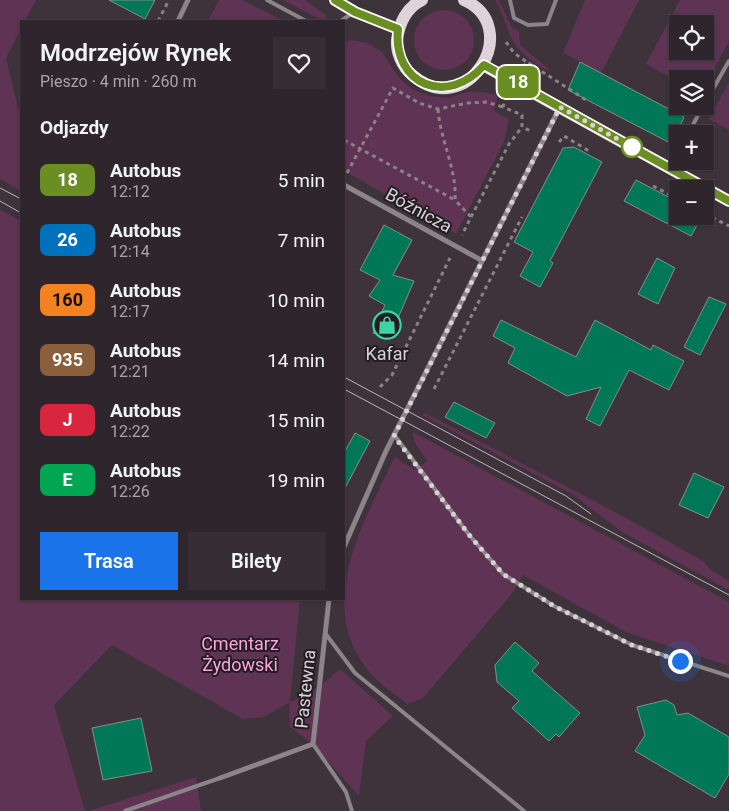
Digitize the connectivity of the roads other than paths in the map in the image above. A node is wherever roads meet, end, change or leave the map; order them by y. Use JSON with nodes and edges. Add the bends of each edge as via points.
{"nodes":[{"id":1,"x":188,"y":0,"type":"edge"},
{"id":2,"x":267,"y":0,"type":"edge"},
{"id":3,"x":335,"y":0,"type":"edge"},
{"id":4,"x":422,"y":0,"type":"edge"},
{"id":5,"x":464,"y":0,"type":"edge"},
{"id":6,"x":510,"y":0,"type":"edge"},
{"id":7,"x":556,"y":0,"type":"edge"},
{"id":8,"x":355,"y":12,"type":"junction"},
{"id":9,"x":178,"y":20,"type":"edge"},
{"id":10,"x":304,"y":20,"type":"edge"},
{"id":11,"x":343,"y":20,"type":"edge"},
{"id":12,"x":398,"y":29,"type":"junction"},
{"id":13,"x":729,"y":61,"type":"edge"},
{"id":14,"x":484,"y":65,"type":"junction"},
{"id":15,"x":714,"y":87,"type":"edge"},
{"id":16,"x":560,"y":107,"type":"junction"},
{"id":17,"x":669,"y":167,"type":"edge"},
{"id":18,"x":674,"y":170,"type":"edge"},
{"id":19,"x":345,"y":185,"type":"edge"},
{"id":20,"x":729,"y":200,"type":"edge"},
{"id":21,"x":481,"y":260,"type":"junction"},
{"id":22,"x":394,"y":436,"type":"junction"},
{"id":23,"x":345,"y":545,"type":"edge"},
{"id":24,"x":329,"y":600,"type":"edge"},
{"id":25,"x":325,"y":633,"type":"junction"},
{"id":26,"x":729,"y":676,"type":"edge"},
{"id":27,"x":313,"y":744,"type":"junction"},
{"id":28,"x":220,"y":778,"type":"joint"},
{"id":29,"x":125,"y":811,"type":"edge"},
{"id":30,"x":352,"y":811,"type":"edge"},
{"id":31,"x":524,"y":811,"type":"edge"}],
"edges":[{"from":1,"to":9,"type":"street"},
{"from":2,"to":10,"type":"lane"},
{"from":3,"to":8,"type":"main road"},
{"from":4,"to":12,"type":"main road","via":[[406,13]]},
{"from":5,"to":14,"type":"main road","via":[[479,12],[486,24],[490,38]]},
{"from":6,"to":7,"type":"lane","via":[[514,18],[528,25],[547,24]]},
{"from":8,"to":11,"type":"lane"},
{"from":8,"to":12,"type":"main road"},
{"from":12,"to":14,"type":"main road","via":[[400,58],[418,81],[440,87],[461,84]]},
{"from":13,"to":15,"type":"lane"},
{"from":14,"to":16,"type":"main road"},
{"from":16,"to":17,"type":"main road"},
{"from":16,"to":21,"type":"street"},
{"from":18,"to":20,"type":"main road"},
{"from":19,"to":21,"type":"street","name":"Bóźnicza"},
{"from":21,"to":22,"type":"street"},
{"from":22,"to":23,"type":"street"},
{"from":22,"to":26,"type":"lane","via":[[503,574],[554,606],[632,645]]},
{"from":24,"to":25,"type":"street","name":"Pastewna"},
{"from":25,"to":27,"type":"street","name":"Pastewna"},
{"from":25,"to":31,"type":"lane","via":[[355,674]]},
{"from":27,"to":28,"type":"street","name":"Pastewna"},
{"from":27,"to":30,"type":"lane","via":[[346,792]]},
{"from":28,"to":29,"type":"lane"}]}
